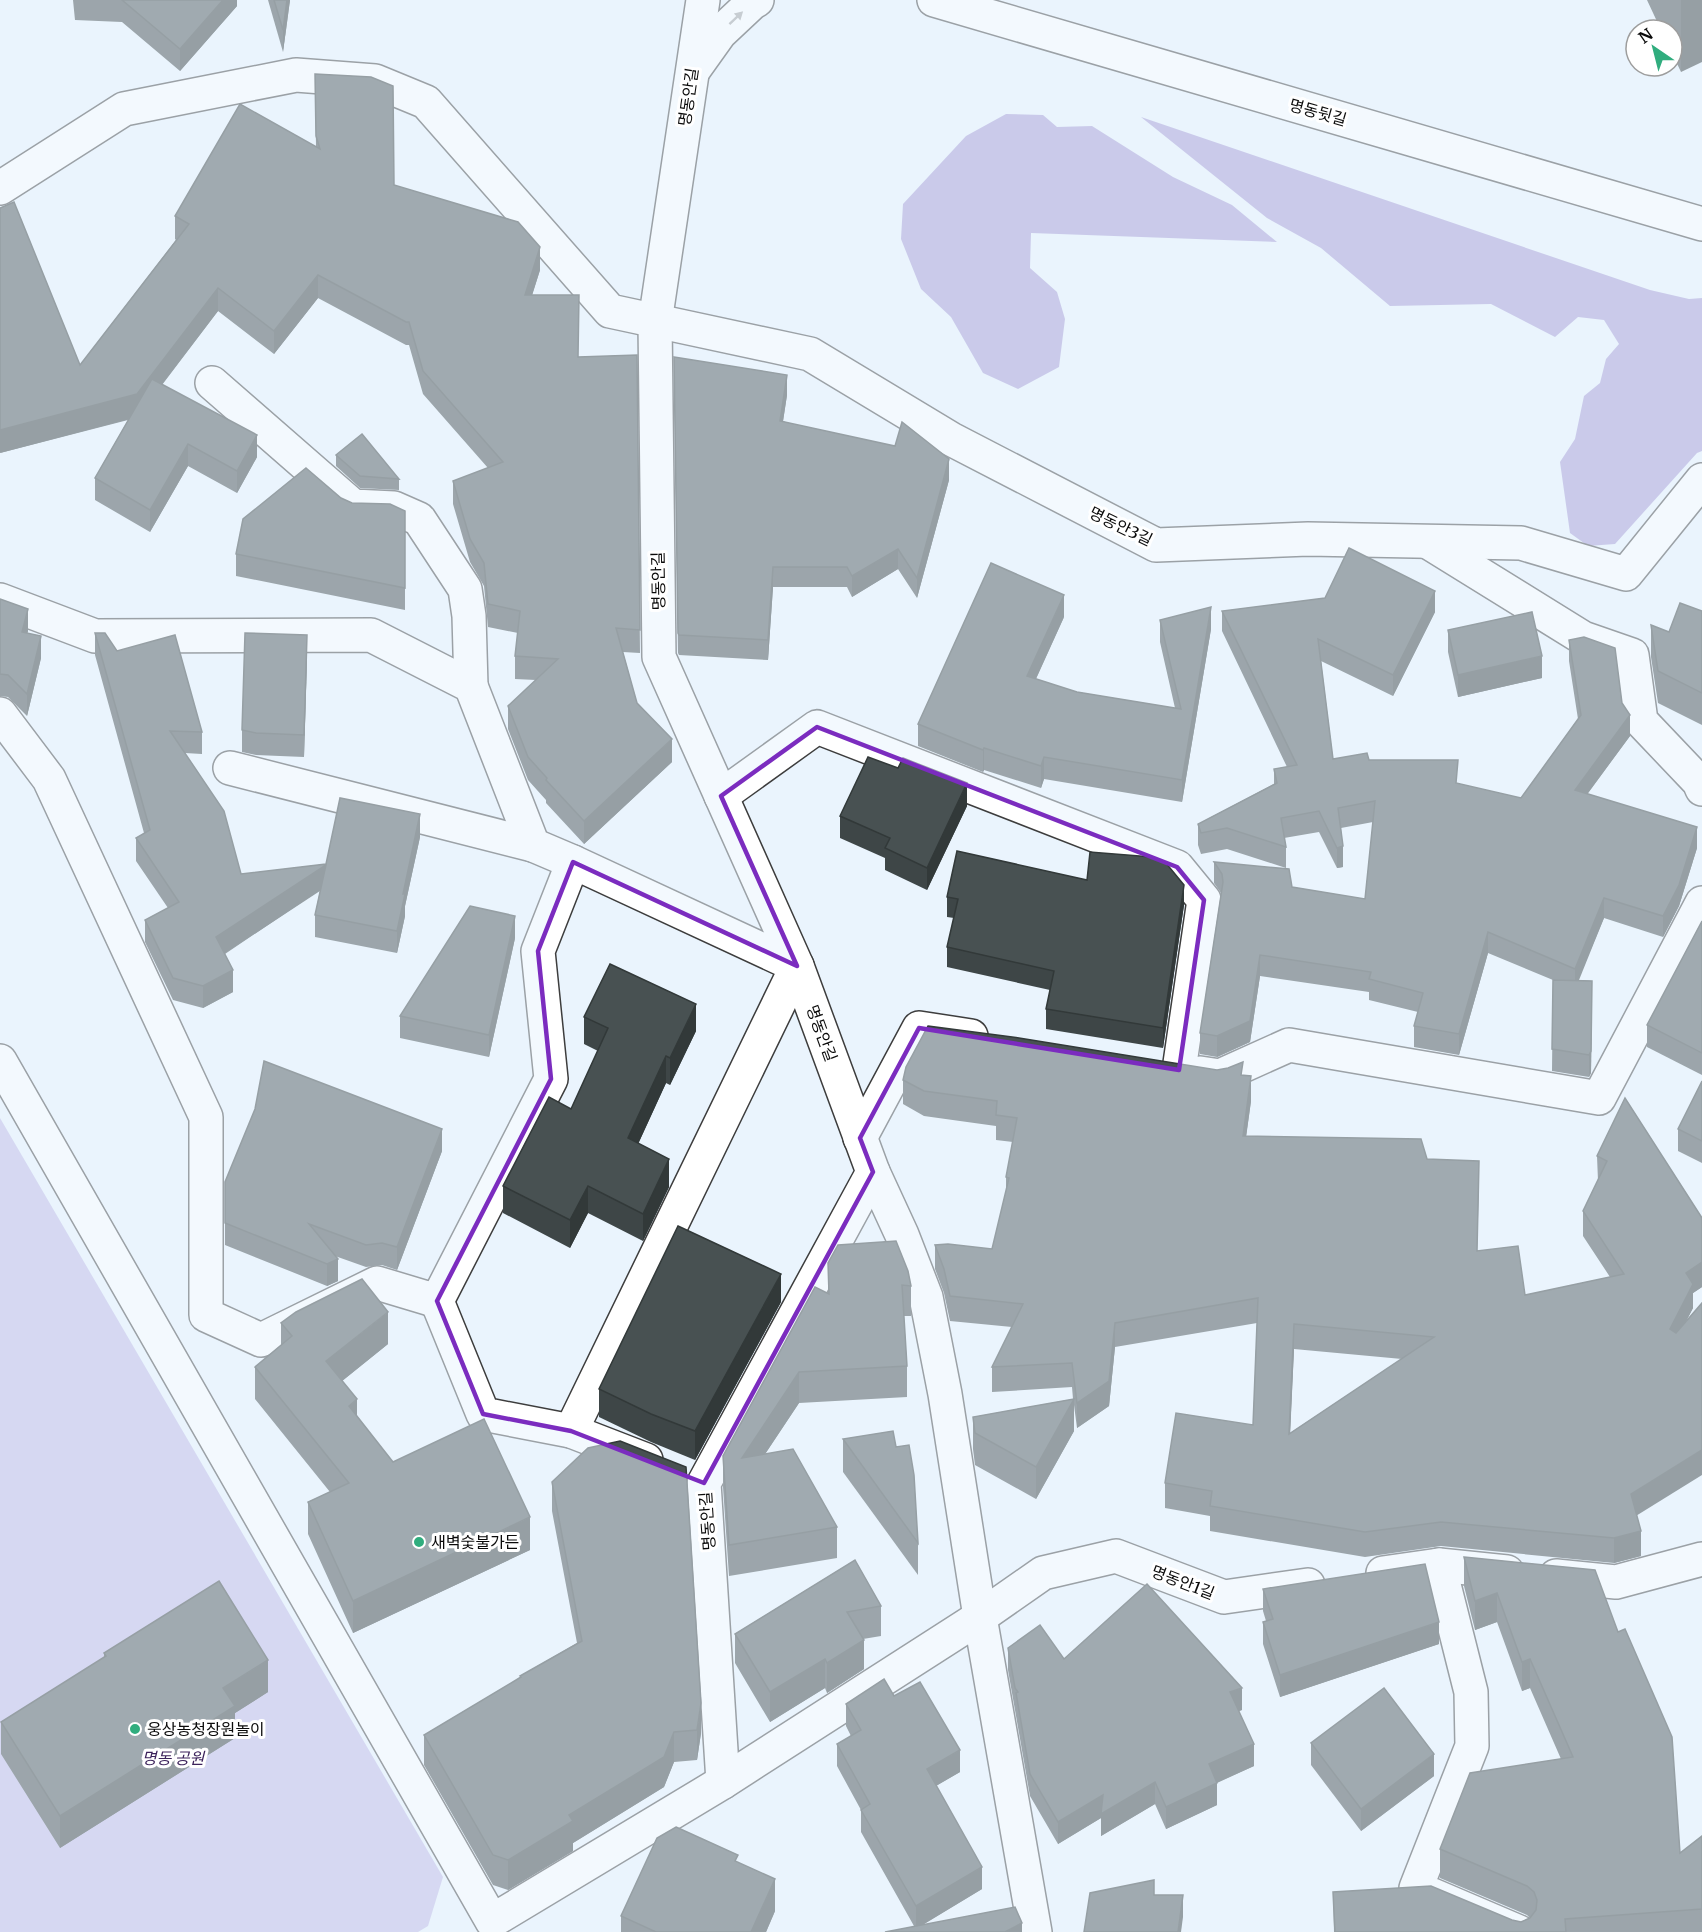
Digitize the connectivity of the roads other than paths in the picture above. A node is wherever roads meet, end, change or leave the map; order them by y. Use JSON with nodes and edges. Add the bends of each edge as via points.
{"nodes":[{"id":1,"x":703,"y":0,"type":"edge"},
{"id":2,"x":757,"y":0,"type":"edge"},
{"id":3,"x":934,"y":0,"type":"edge"},
{"id":4,"x":692,"y":72,"type":"junction"},
{"id":5,"x":0,"y":188,"type":"edge"},
{"id":6,"x":1702,"y":224,"type":"edge"},
{"id":7,"x":655,"y":322,"type":"junction"},
{"id":8,"x":212,"y":383,"type":"dead end"},
{"id":9,"x":1702,"y":480,"type":"edge"},
{"id":10,"x":1426,"y":541,"type":"junction"},
{"id":11,"x":0,"y":600,"type":"edge"},
{"id":12,"x":471,"y":686,"type":"junction"},
{"id":13,"x":0,"y":714,"type":"edge"},
{"id":14,"x":230,"y":768,"type":"dead end"},
{"id":15,"x":1702,"y":789,"type":"edge"},
{"id":16,"x":721,"y":796,"type":"junction"},
{"id":17,"x":533,"y":845,"type":"junction"},
{"id":18,"x":573,"y":862,"type":"junction"},
{"id":19,"x":1702,"y":903,"type":"edge"},
{"id":20,"x":797,"y":966,"type":"junction"},
{"id":21,"x":1001,"y":1041,"type":"edge"},
{"id":22,"x":0,"y":1061,"type":"edge"},
{"id":23,"x":860,"y":1138,"type":"junction"},
{"id":24,"x":873,"y":1172,"type":"junction"},
{"id":25,"x":437,"y":1301,"type":"junction"},
{"id":26,"x":206,"y":1315,"type":"junction"},
{"id":27,"x":161,"y":1342,"type":"junction"},
{"id":28,"x":571,"y":1431,"type":"junction"},
{"id":29,"x":686,"y":1476,"type":"junction"},
{"id":30,"x":1702,"y":1558,"type":"edge"},
{"id":31,"x":1439,"y":1565,"type":"junction"},
{"id":32,"x":980,"y":1617,"type":"junction"},
{"id":33,"x":723,"y":1782,"type":"junction"},
{"id":34,"x":494,"y":1928,"type":"edge"},
{"id":35,"x":1035,"y":1932,"type":"edge"},
{"id":36,"x":1519,"y":1932,"type":"edge"}],
"edges":[{"from":1,"to":4,"type":"street","name":"명동안길"},
{"from":4,"to":2,"type":"street","one_way":true,"via":[[720,33]]},
{"from":3,"to":6,"type":"street","name":"명동뒷길"},
{"from":4,"to":7,"type":"street","name":"명동안길"},
{"from":5,"to":7,"type":"street","name":"명동안3길","via":[[124,109],[296,75],[375,81],[426,102],[610,311]]},
{"from":7,"to":10,"type":"street","name":"명동안3길","via":[[810,354],[951,439],[1156,545],[1308,539]]},
{"from":7,"to":16,"type":"street","name":"명동안길","via":[[659,657]]},
{"from":8,"to":12,"type":"street","via":[[352,506],[394,508],[419,519],[465,589]]},
{"from":9,"to":10,"type":"street","name":"명동안3길","via":[[1626,574],[1521,543]]},
{"from":10,"to":15,"type":"street","via":[[1583,638],[1632,655],[1641,721]]},
{"from":11,"to":12,"type":"street","via":[[95,636],[371,635]]},
{"from":12,"to":17,"type":"street"},
{"from":13,"to":26,"type":"street","via":[[49,779],[206,1117]]},
{"from":14,"to":17,"type":"street"},
{"from":16,"to":19,"type":"street","via":[[817,727],[1177,867],[1204,900],[1167,1068],[1220,1076],[1289,1045],[1599,1098]]},
{"from":16,"to":20,"type":"street","name":"명동안길"},
{"from":17,"to":18,"type":"street"},
{"from":18,"to":20,"type":"street"},
{"from":18,"to":25,"type":"street","via":[[538,951],[551,1079]]},
{"from":20,"to":23,"type":"street","name":"명동안길"},
{"from":20,"to":28,"type":"street"},
{"from":21,"to":23,"type":"street","via":[[919,1028]]},
{"from":22,"to":27,"type":"street"},
{"from":23,"to":24,"type":"street","name":"명동안길"},
{"from":24,"to":29,"type":"street","name":"명동안길"},
{"from":24,"to":32,"type":"street","via":[[926,1297]]},
{"from":25,"to":26,"type":"street","via":[[377,1283],[261,1340]]},
{"from":25,"to":28,"type":"street","via":[[483,1414]]},
{"from":26,"to":27,"type":"street"},
{"from":27,"to":34,"type":"street"},
{"from":28,"to":29,"type":"street"},
{"from":29,"to":33,"type":"street","name":"명동안길"},
{"from":30,"to":31,"type":"street","name":"명동안1길","via":[[1616,1582]]},
{"from":31,"to":32,"type":"street","name":"명동안1길","via":[[1224,1598],[1116,1556],[1043,1573]]},
{"from":31,"to":36,"type":"street","via":[[1471,1692],[1472,1746],[1416,1888]]},
{"from":32,"to":33,"type":"street","name":"명동안1길"},
{"from":32,"to":35,"type":"street"},
{"from":33,"to":34,"type":"street"}]}
